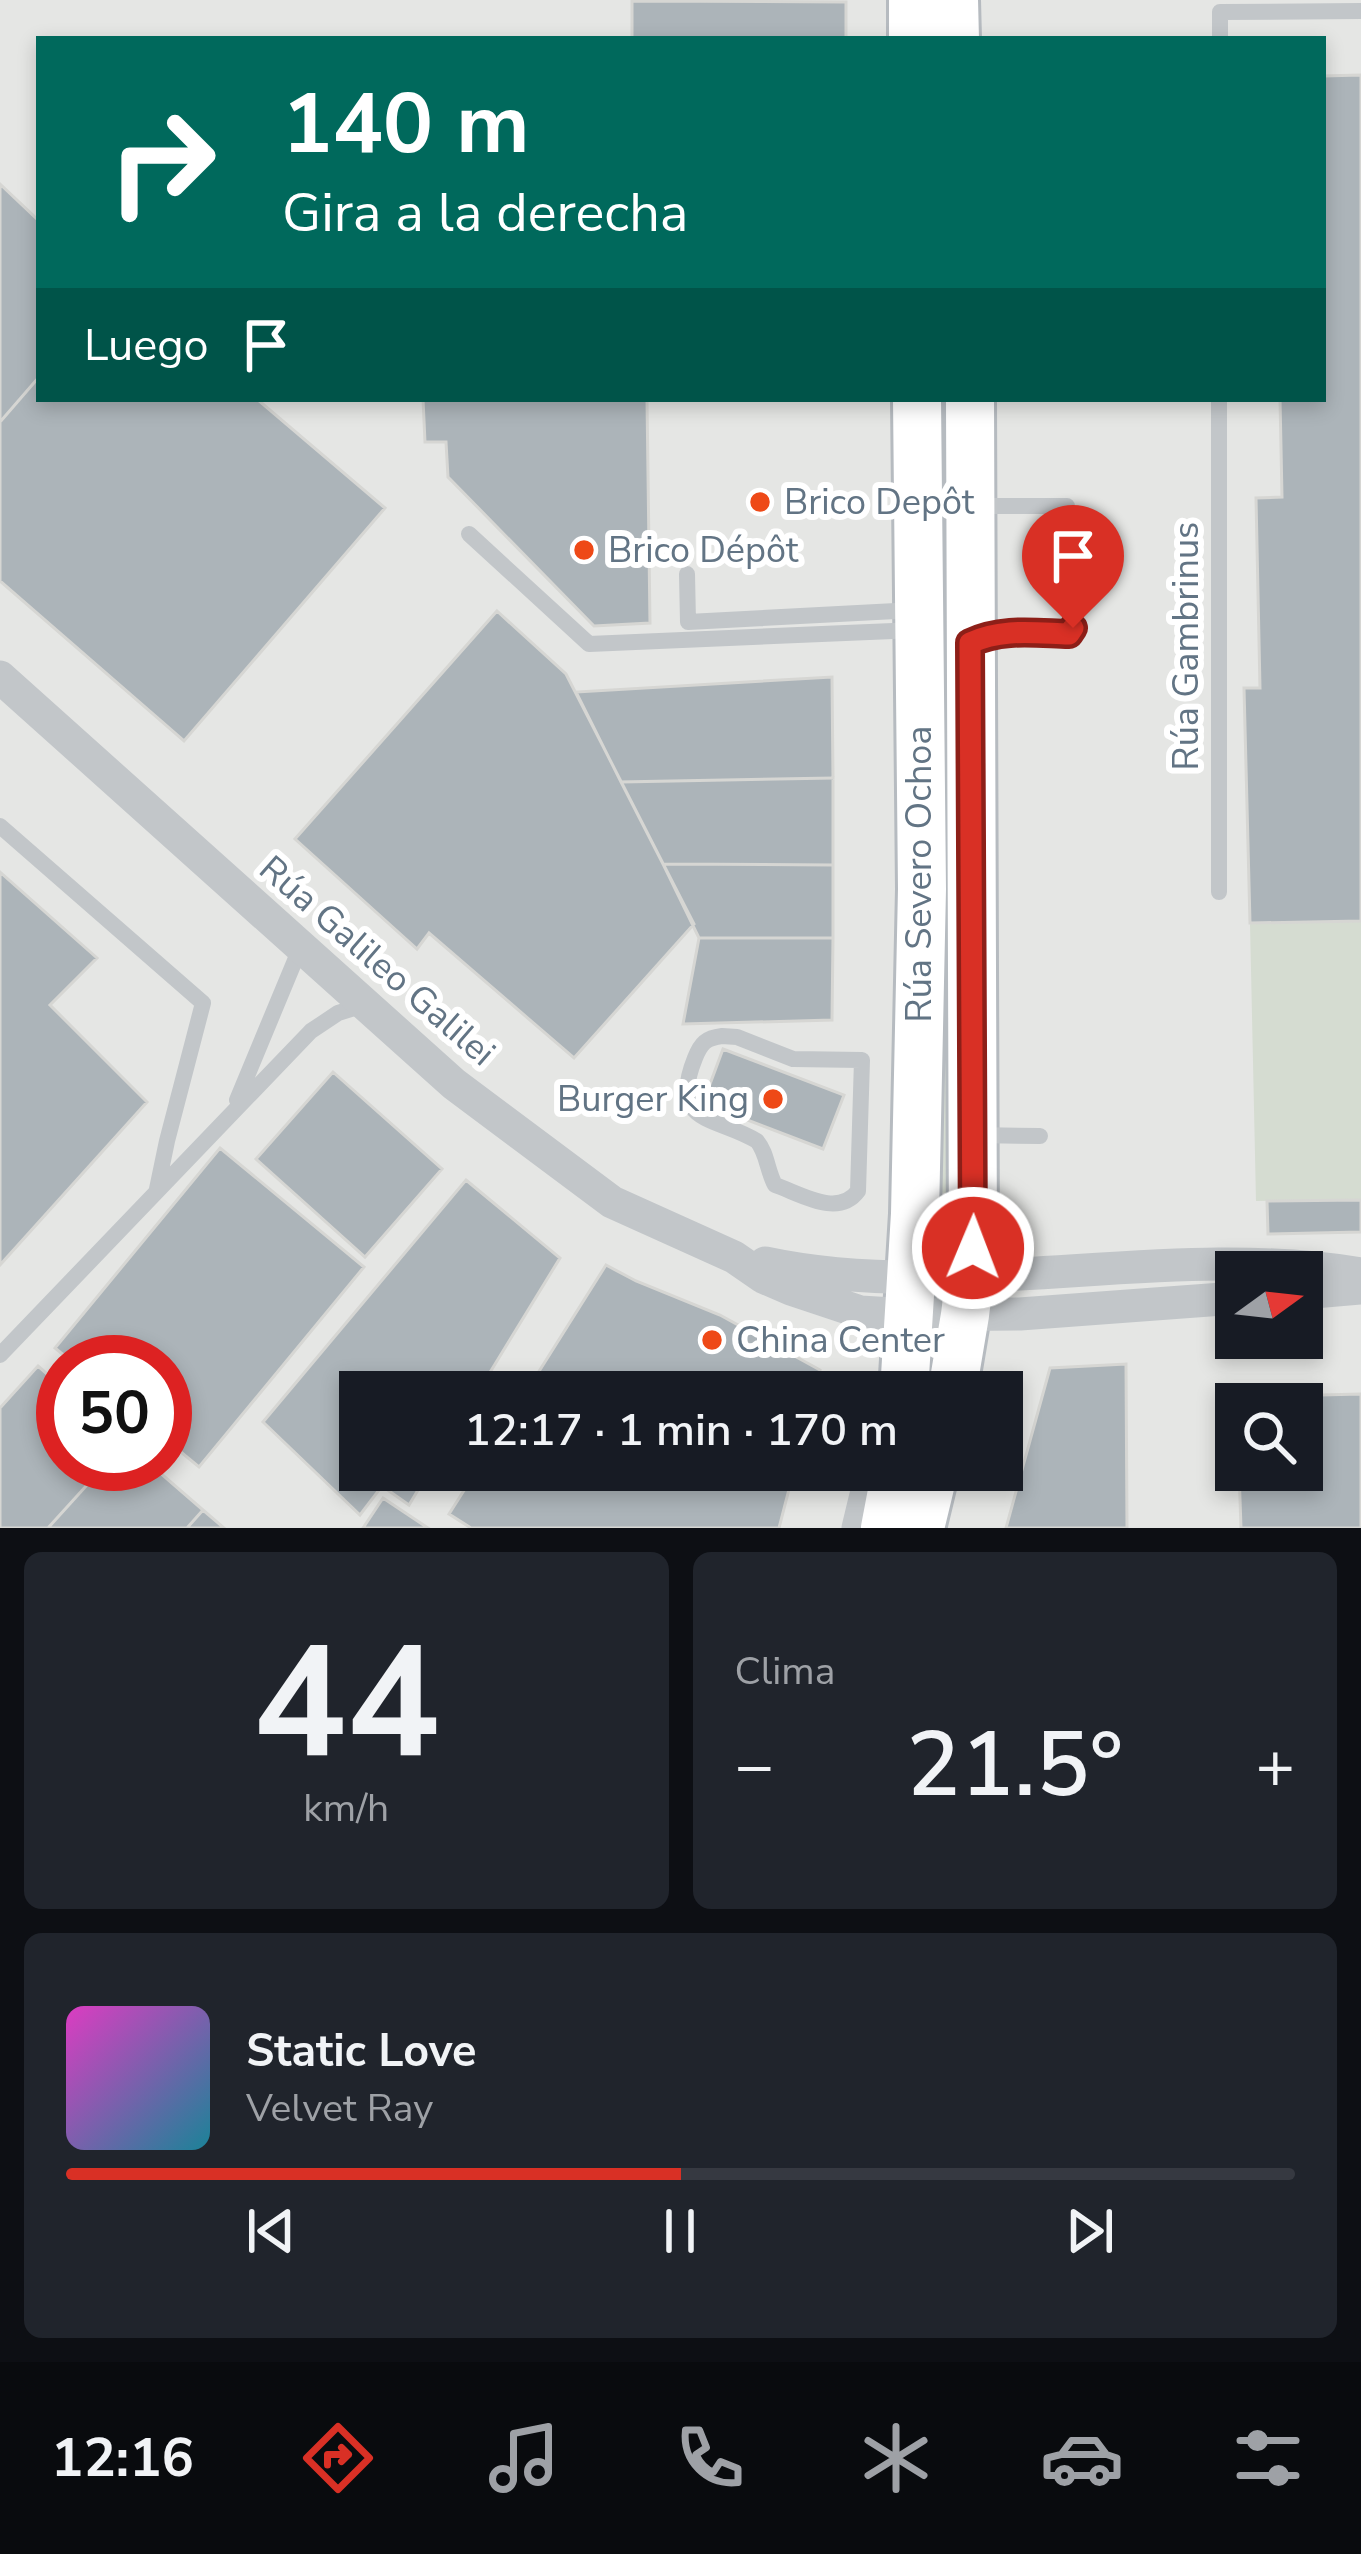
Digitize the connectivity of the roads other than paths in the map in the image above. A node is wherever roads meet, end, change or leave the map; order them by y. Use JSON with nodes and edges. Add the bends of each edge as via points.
{"nodes":[{"id":1,"x":913,"y":0,"type":"edge"},
{"id":2,"x":954,"y":0,"type":"edge"},
{"id":3,"x":971,"y":0,"type":"edge"},
{"id":4,"x":1361,"y":11,"type":"edge"},
{"id":5,"x":913,"y":36,"type":"edge"},
{"id":6,"x":955,"y":36,"type":"edge"},
{"id":7,"x":971,"y":36,"type":"edge"},
{"id":8,"x":1220,"y":36,"type":"edge"},
{"id":9,"x":917,"y":402,"type":"edge"},
{"id":10,"x":970,"y":402,"type":"edge"},
{"id":11,"x":1220,"y":402,"type":"edge"},
{"id":12,"x":970,"y":504,"type":"junction"},
{"id":13,"x":469,"y":534,"type":"dead end"},
{"id":14,"x":687,"y":574,"type":"dead end"},
{"id":15,"x":920,"y":620,"type":"junction"},
{"id":16,"x":688,"y":622,"type":"junction"},
{"id":17,"x":676,"y":642,"type":"junction"},
{"id":18,"x":970,"y":643,"type":"junction"},
{"id":19,"x":0,"y":677,"type":"edge"},
{"id":20,"x":0,"y":826,"type":"edge"},
{"id":21,"x":1219,"y":892,"type":"dead end"},
{"id":22,"x":301,"y":946,"type":"junction"},
{"id":23,"x":367,"y":1004,"type":"junction"},
{"id":24,"x":233,"y":1108,"type":"junction"},
{"id":25,"x":974,"y":1135,"type":"junction"},
{"id":26,"x":1040,"y":1136,"type":"dead end"},
{"id":27,"x":768,"y":1173,"type":"joint"},
{"id":28,"x":158,"y":1189,"type":"junction"},
{"id":29,"x":1361,"y":1274,"type":"edge"},
{"id":30,"x":1361,"y":1288,"type":"edge"},
{"id":31,"x":1323,"y":1291,"type":"edge"},
{"id":32,"x":968,"y":1295,"type":"junction"},
{"id":33,"x":1215,"y":1300,"type":"edge"},
{"id":34,"x":906,"y":1345,"type":"edge"},
{"id":35,"x":0,"y":1355,"type":"edge"},
{"id":36,"x":955,"y":1371,"type":"edge"},
{"id":37,"x":867,"y":1491,"type":"edge"},
{"id":38,"x":892,"y":1491,"type":"edge"},
{"id":39,"x":931,"y":1491,"type":"edge"},
{"id":40,"x":936,"y":1491,"type":"edge"},
{"id":41,"x":858,"y":1528,"type":"edge"},
{"id":42,"x":885,"y":1528,"type":"edge"},
{"id":43,"x":920,"y":1528,"type":"edge"},
{"id":44,"x":934,"y":1528,"type":"edge"}],
"edges":[{"from":1,"to":5,"type":"main road"},
{"from":2,"to":6,"type":"main road"},
{"from":3,"to":7,"type":"main road"},
{"from":4,"to":8,"type":"lane","via":[[1220,12]]},
{"from":9,"to":15,"type":"main road","name":"Rúa Severo Ochoa"},
{"from":10,"to":12,"type":"main road","name":"Rúa Severo Ochoa"},
{"from":11,"to":21,"type":"lane","name":"Rúa Gambrinus"},
{"from":12,"to":18,"type":"main road","name":"Rúa Severo Ochoa"},
{"from":12,"to":18,"type":"lane","via":[[1067,506],[1073,628],[990,634]]},
{"from":13,"to":17,"type":"lane","via":[[590,644]]},
{"from":14,"to":16,"type":"lane"},
{"from":15,"to":16,"type":"lane"},
{"from":15,"to":17,"type":"lane"},
{"from":15,"to":34,"type":"main road","name":"Rúa Severo Ochoa","via":[[922,889]]},
{"from":16,"to":17,"type":"lane"},
{"from":18,"to":25,"type":"main road","name":"Rúa Severo Ochoa"},
{"from":19,"to":22,"type":"street","name":"Rúa Galileo Galilei"},
{"from":20,"to":28,"type":"lane","via":[[203,1003]]},
{"from":22,"to":23,"type":"street","name":"Rúa Galileo Galilei"},
{"from":22,"to":24,"type":"lane"},
{"from":23,"to":24,"type":"lane","via":[[311,1030]]},
{"from":23,"to":34,"type":"street","name":"Rúa Galileo Galilei","via":[[454,1084],[612,1202],[777,1283],[860,1312]]},
{"from":24,"to":28,"type":"lane"},
{"from":25,"to":26,"type":"lane"},
{"from":25,"to":32,"type":"main road","name":"Rúa Severo Ochoa"},
{"from":27,"to":27,"type":"lane","via":[[775,1185],[804,1196],[849,1202],[857,1191],[862,1060],[793,1059],[737,1037],[706,1039],[691,1069],[690,1107],[757,1141]]},
{"from":28,"to":35,"type":"lane"},
{"from":29,"to":32,"type":"street","name":"Rúa Galileo Galilei","via":[[1210,1265]]},
{"from":30,"to":31,"type":"street"},
{"from":32,"to":33,"type":"street","name":"Rúa Galileo Galilei","via":[[1021,1314]]},
{"from":32,"to":34,"type":"street","name":"Rúa Galileo Galilei"},
{"from":32,"to":36,"type":"main road","name":"Rúa Severo Ochoa"},
{"from":37,"to":41,"type":"street"},
{"from":38,"to":42,"type":"main road"},
{"from":39,"to":43,"type":"main road"},
{"from":40,"to":44,"type":"street"}]}
